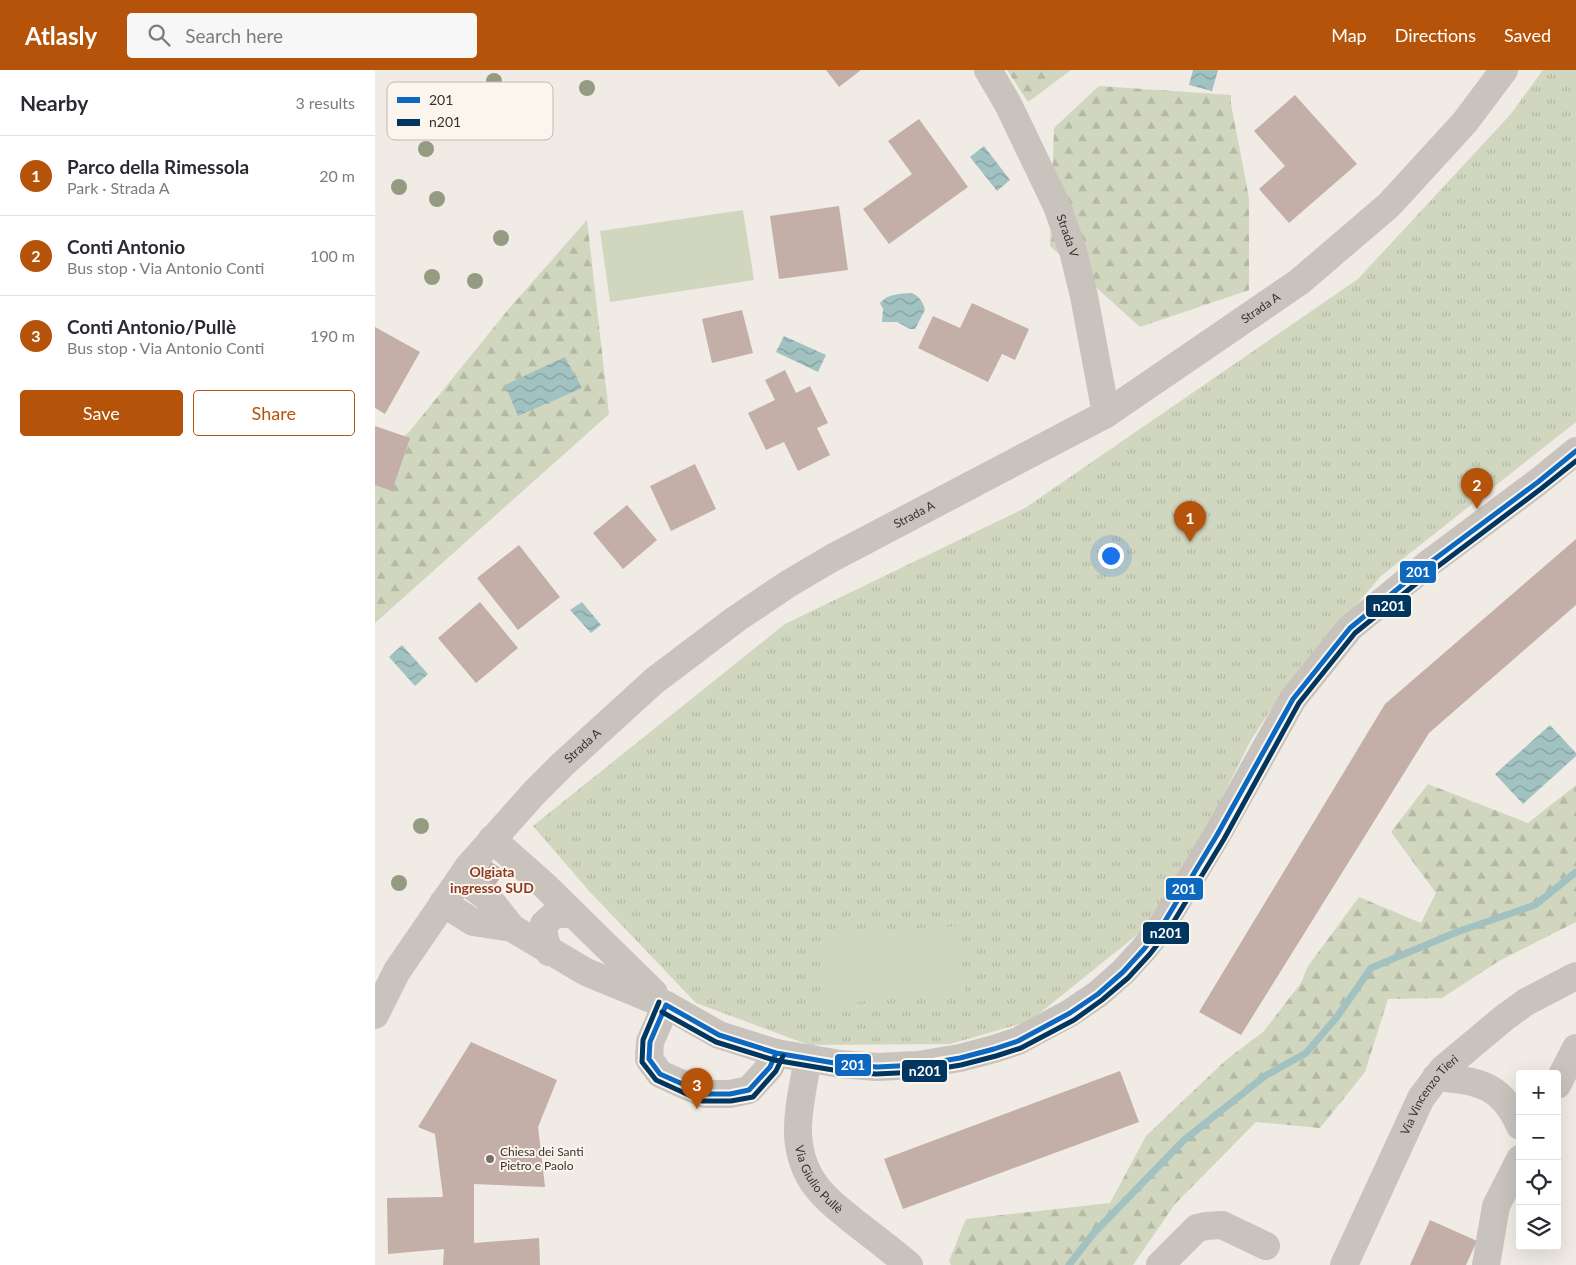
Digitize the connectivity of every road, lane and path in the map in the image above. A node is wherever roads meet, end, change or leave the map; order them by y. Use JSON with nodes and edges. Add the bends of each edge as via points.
{"nodes":[{"id":1,"x":988,"y":70,"type":"edge"},
{"id":2,"x":1504,"y":70,"type":"edge"},
{"id":3,"x":1105,"y":414,"type":"junction"},
{"id":4,"x":1576,"y":451,"type":"edge"},
{"id":5,"x":493,"y":839,"type":"junction"},
{"id":6,"x":453,"y":889,"type":"junction"},
{"id":7,"x":573,"y":914,"type":"junction"},
{"id":8,"x":549,"y":952,"type":"junction"},
{"id":9,"x":1576,"y":976,"type":"edge"},
{"id":10,"x":667,"y":1005,"type":"junction"},
{"id":11,"x":375,"y":1015,"type":"edge"},
{"id":12,"x":1576,"y":1048,"type":"edge"},
{"id":13,"x":776,"y":1053,"type":"junction"},
{"id":14,"x":808,"y":1058,"type":"junction"},
{"id":15,"x":1561,"y":1077,"type":"edge"},
{"id":16,"x":1436,"y":1078,"type":"junction"},
{"id":17,"x":1516,"y":1119,"type":"edge"},
{"id":18,"x":1519,"y":1160,"type":"edge"},
{"id":19,"x":1266,"y":1246,"type":"dead end"},
{"id":20,"x":909,"y":1265,"type":"edge"},
{"id":21,"x":1160,"y":1265,"type":"edge"},
{"id":22,"x":1344,"y":1265,"type":"edge"},
{"id":23,"x":1486,"y":1265,"type":"edge"}],
"edges":[{"from":1,"to":3,"type":"street","name":"Strada V","via":[[1057,206],[1073,251]]},
{"from":2,"to":3,"type":"street","name":"Strada A","via":[[1465,122],[1389,205],[1299,282]]},
{"from":3,"to":5,"type":"street","name":"Strada A","via":[[832,558],[736,619],[654,681],[563,764]]},
{"from":4,"to":14,"type":"street","via":[[1349,628],[1293,698],[1162,926],[1123,972],[1098,994],[1018,1041],[960,1058],[877,1068]]},
{"from":5,"to":6,"type":"street","name":"Strada A"},
{"from":5,"to":7,"type":"street","via":[[520,879],[544,885]]},
{"from":6,"to":8,"type":"street","via":[[473,922],[512,928]]},
{"from":6,"to":11,"type":"street","name":"Strada A","via":[[397,972]]},
{"from":7,"to":8,"type":"street","via":[[555,914],[544,924]]},
{"from":7,"to":10,"type":"street"},
{"from":8,"to":10,"type":"street","via":[[586,972],[617,995]]},
{"from":9,"to":16,"type":"street","name":"Via Vincenzo Tieri","via":[[1503,1018],[1452,1060]]},
{"from":10,"to":13,"type":"street","via":[[719,1035]]},
{"from":10,"to":13,"type":"street","via":[[650,1042],[649,1059],[660,1074],[705,1094],[749,1090],[769,1067]]},
{"from":12,"to":15,"type":"street"},
{"from":13,"to":14,"type":"street"},
{"from":14,"to":20,"type":"street","name":"Via Giulio Pullè","via":[[798,1134],[805,1169],[827,1200]]},
{"from":16,"to":17,"type":"street","via":[[1485,1086],[1499,1094]]},
{"from":16,"to":22,"type":"street","name":"Via Vincenzo Tieri","via":[[1421,1098]]},
{"from":18,"to":23,"type":"street","via":[[1496,1206]]},
{"from":19,"to":21,"type":"street","via":[[1222,1225],[1205,1226],[1197,1228]]}]}
